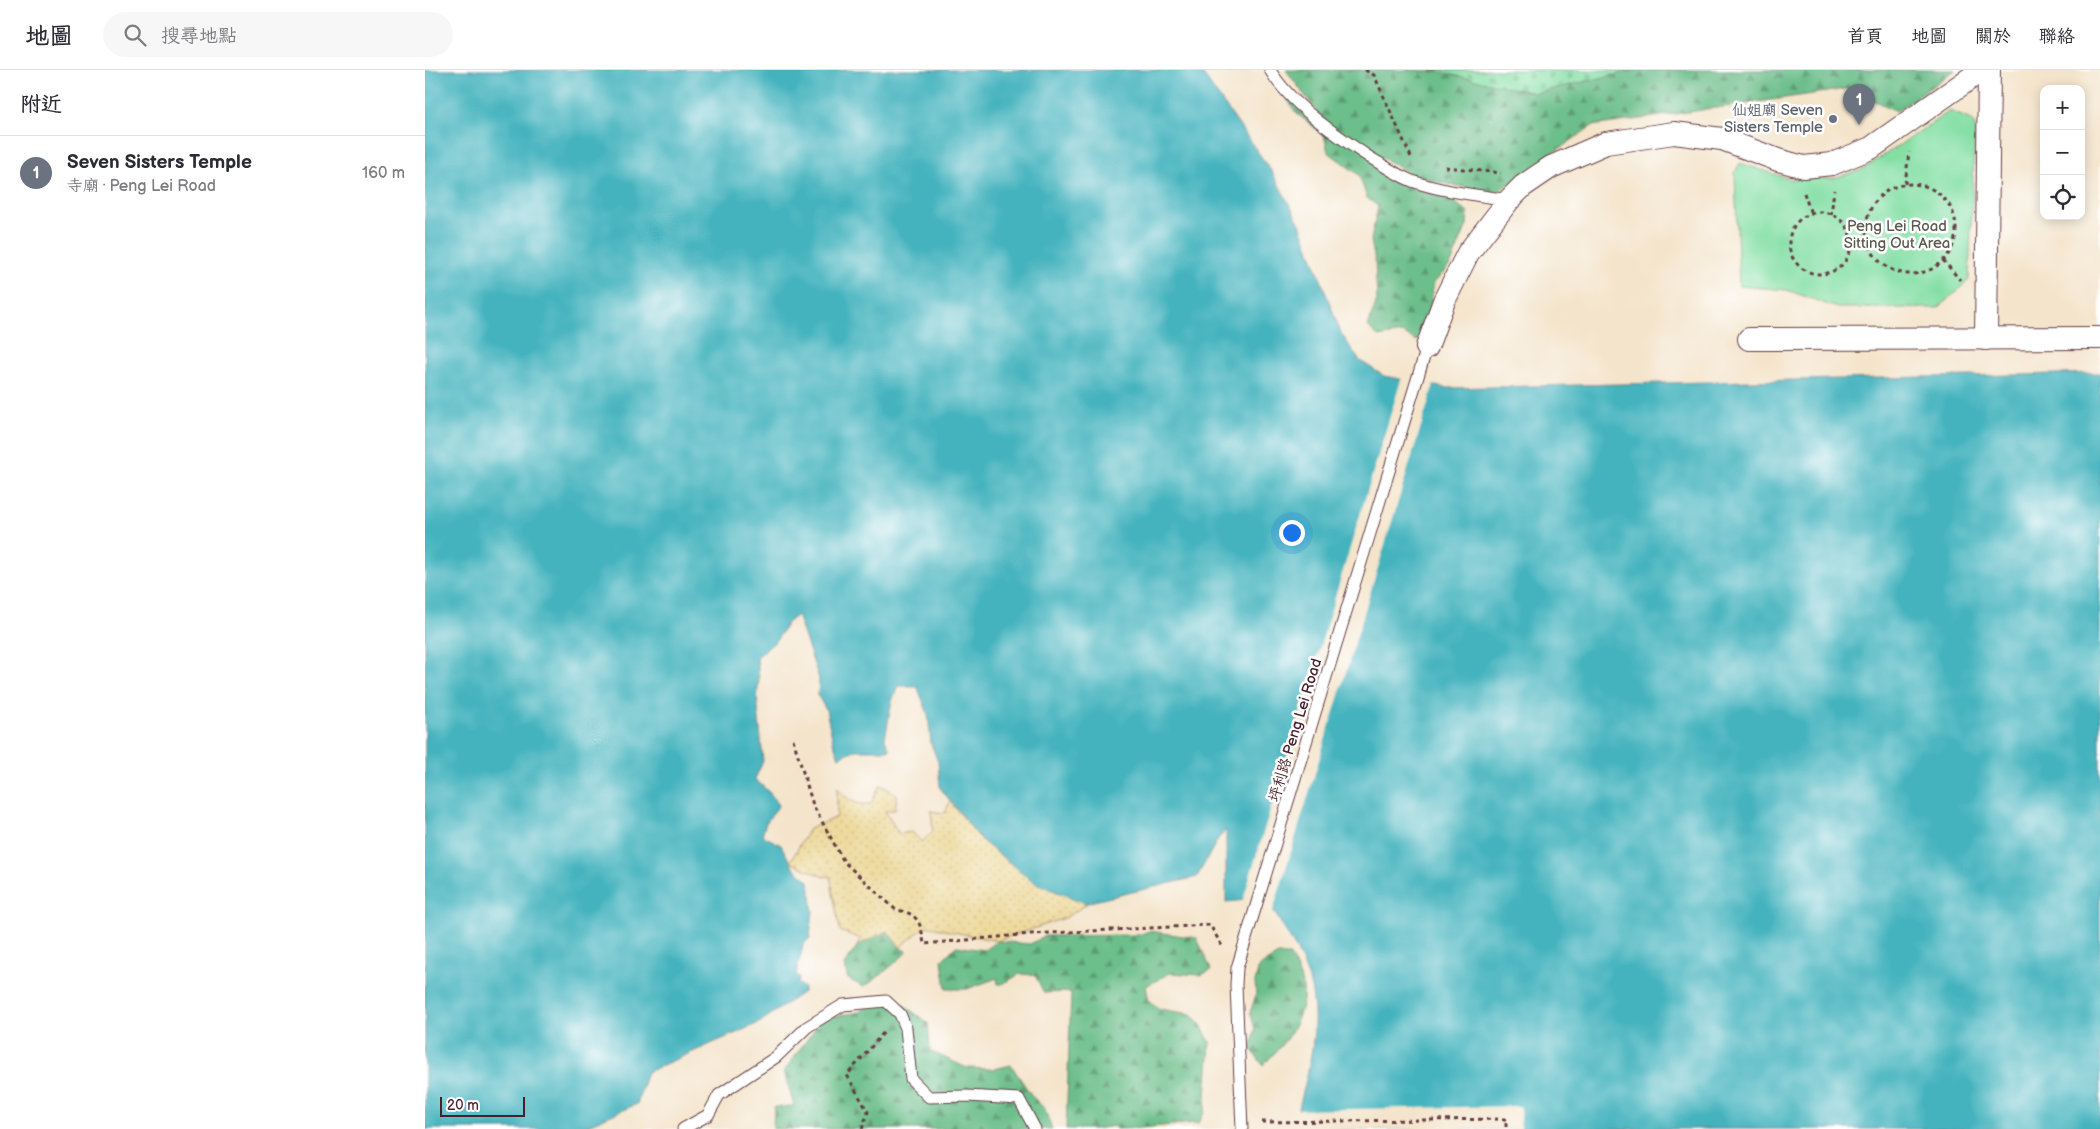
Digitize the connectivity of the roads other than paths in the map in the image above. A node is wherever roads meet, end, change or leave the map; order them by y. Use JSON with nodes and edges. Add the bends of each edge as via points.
{"nodes":[{"id":1,"x":1270,"y":70,"type":"edge"},
{"id":2,"x":1982,"y":70,"type":"edge"},
{"id":3,"x":1989,"y":70,"type":"edge"},
{"id":4,"x":1509,"y":200,"type":"junction"},
{"id":5,"x":2100,"y":338,"type":"edge"},
{"id":6,"x":1749,"y":339,"type":"dead end"},
{"id":7,"x":1986,"y":339,"type":"junction"},
{"id":8,"x":1427,"y":347,"type":"joint"},
{"id":9,"x":1242,"y":1126,"type":"edge"},
{"id":10,"x":683,"y":1129,"type":"edge"},
{"id":11,"x":1035,"y":1129,"type":"edge"}],
"edges":[{"from":1,"to":4,"type":"lane","via":[[1276,81],[1327,130],[1383,165],[1411,180],[1449,191]]},
{"from":2,"to":4,"type":"street","via":[[1871,148],[1832,164],[1804,167],[1721,139],[1674,133],[1606,143],[1551,167]]},
{"from":3,"to":7,"type":"street"},
{"from":4,"to":8,"type":"street","via":[[1469,253]]},
{"from":5,"to":7,"type":"street"},
{"from":6,"to":7,"type":"street"},
{"from":8,"to":9,"type":"lane","name":"坪利路 Peng Lei Road","via":[[1237,968]]},
{"from":10,"to":11,"type":"lane","via":[[708,1115],[719,1095],[776,1056],[807,1027],[843,1005],[886,1001],[900,1014],[906,1028],[911,1078],[929,1097],[1019,1099]]}]}
